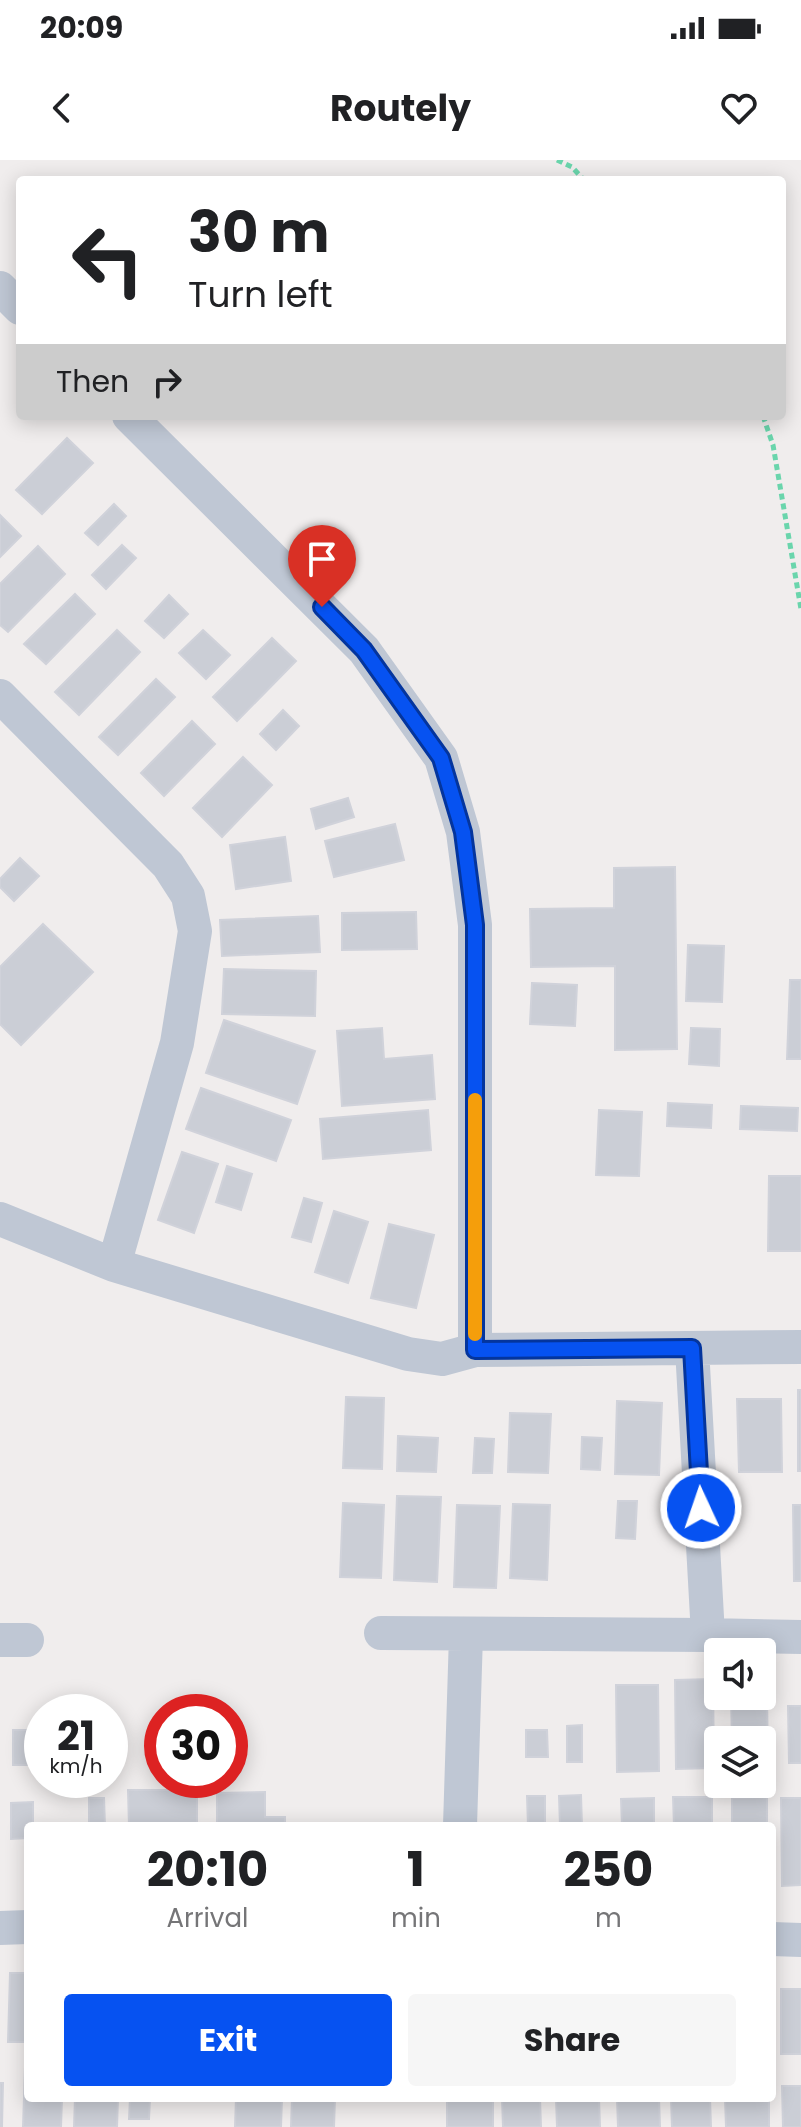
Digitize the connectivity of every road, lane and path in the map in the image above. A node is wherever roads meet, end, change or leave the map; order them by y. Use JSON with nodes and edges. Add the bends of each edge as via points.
{"nodes":[{"id":1,"x":557,"y":160,"type":"edge"},
{"id":2,"x":579,"y":176,"type":"edge"},
{"id":3,"x":0,"y":288,"type":"edge"},
{"id":4,"x":16,"y":304,"type":"edge"},
{"id":5,"x":133,"y":420,"type":"edge"},
{"id":6,"x":764,"y":420,"type":"edge"},
{"id":7,"x":801,"y":609,"type":"edge"},
{"id":8,"x":0,"y":696,"type":"edge"},
{"id":9,"x":0,"y":1219,"type":"edge"},
{"id":10,"x":114,"y":1265,"type":"junction"},
{"id":11,"x":801,"y":1347,"type":"edge"},
{"id":12,"x":692,"y":1348,"type":"junction"},
{"id":13,"x":475,"y":1350,"type":"junction"},
{"id":14,"x":381,"y":1633,"type":"dead end"},
{"id":15,"x":466,"y":1635,"type":"junction"},
{"id":16,"x":708,"y":1635,"type":"junction"},
{"id":17,"x":801,"y":1637,"type":"edge"},
{"id":18,"x":460,"y":1822,"type":"edge"},
{"id":19,"x":24,"y":1927,"type":"edge"},
{"id":20,"x":0,"y":1928,"type":"edge"},
{"id":21,"x":776,"y":1939,"type":"edge"},
{"id":22,"x":801,"y":1940,"type":"edge"}],
"edges":[{"from":1,"to":2,"type":"path"},
{"from":3,"to":4,"type":"street"},
{"from":5,"to":13,"type":"street","via":[[364,650],[441,758],[463,832],[475,925]]},
{"from":6,"to":7,"type":"path"},
{"from":8,"to":10,"type":"street","via":[[168,865],[188,896],[195,931],[177,1043]]},
{"from":9,"to":10,"type":"street"},
{"from":10,"to":13,"type":"street","via":[[408,1354],[442,1359]]},
{"from":11,"to":12,"type":"street"},
{"from":12,"to":13,"type":"street"},
{"from":12,"to":16,"type":"street"},
{"from":14,"to":15,"type":"street"},
{"from":15,"to":16,"type":"street"},
{"from":15,"to":18,"type":"street"},
{"from":16,"to":17,"type":"street"},
{"from":19,"to":20,"type":"street"},
{"from":21,"to":22,"type":"street"}]}
